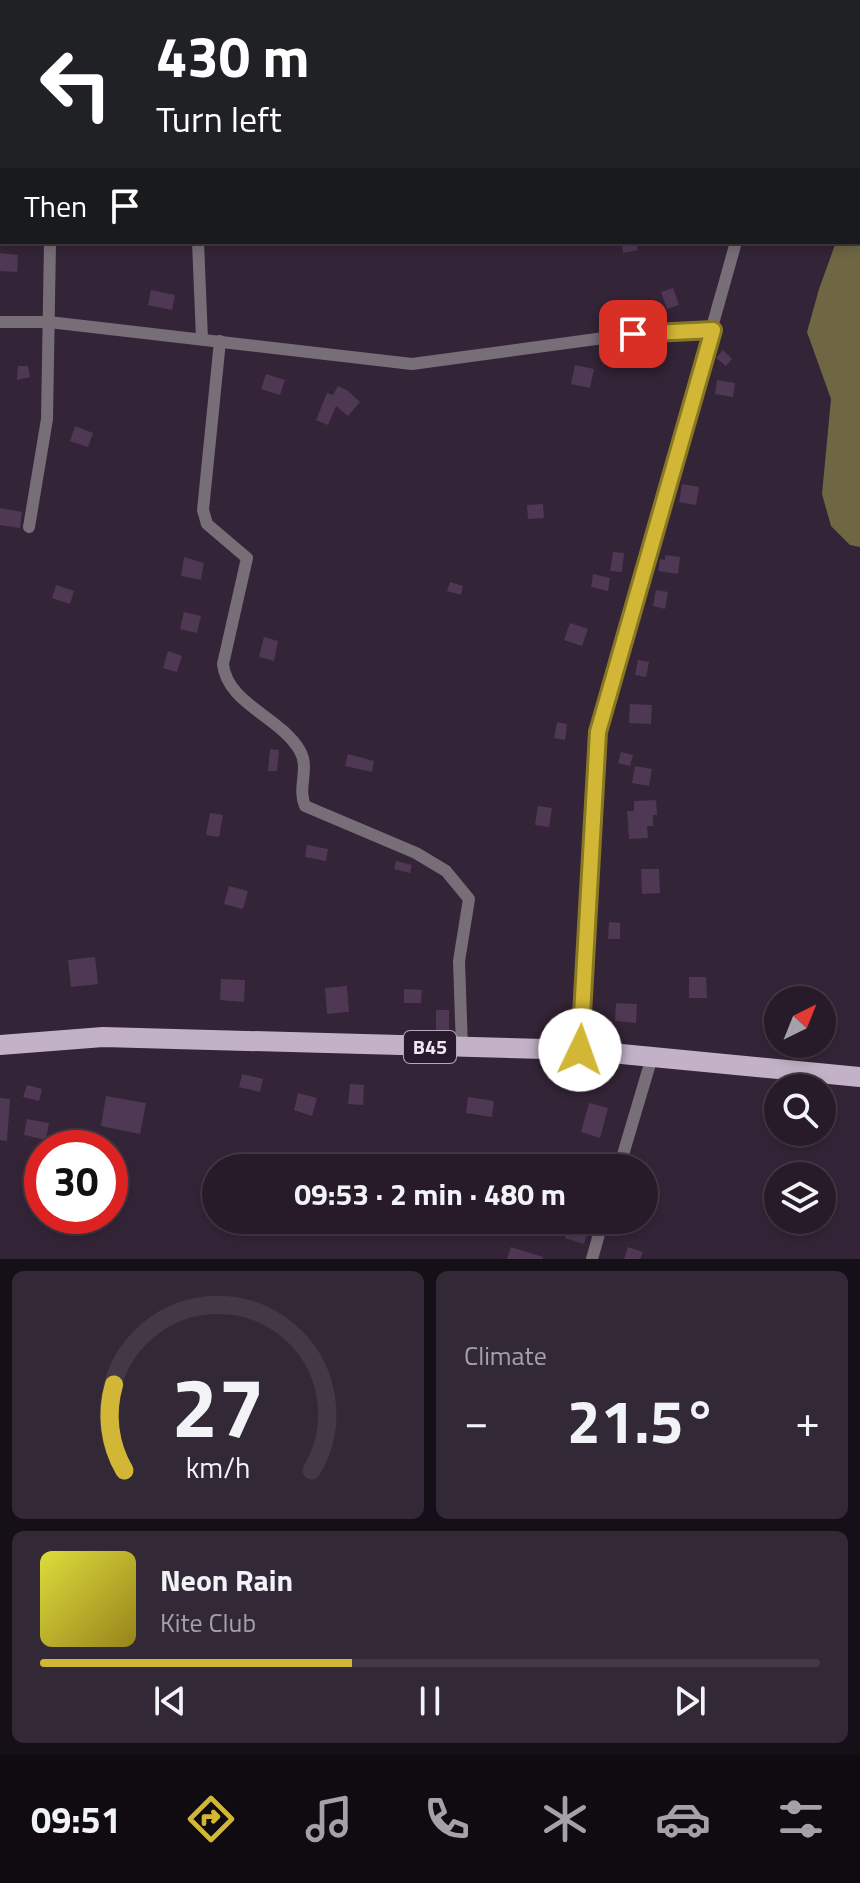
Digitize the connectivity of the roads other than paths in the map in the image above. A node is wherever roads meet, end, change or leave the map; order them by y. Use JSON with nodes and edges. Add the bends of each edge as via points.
{"nodes":[{"id":1,"x":50,"y":244,"type":"edge"},
{"id":2,"x":198,"y":244,"type":"edge"},
{"id":3,"x":735,"y":244,"type":"edge"},
{"id":4,"x":0,"y":322,"type":"edge"},
{"id":5,"x":49,"y":322,"type":"junction"},
{"id":6,"x":713,"y":330,"type":"junction"},
{"id":7,"x":202,"y":339,"type":"junction"},
{"id":8,"x":220,"y":341,"type":"junction"},
{"id":9,"x":29,"y":527,"type":"dead end"},
{"id":10,"x":0,"y":1045,"type":"edge"},
{"id":11,"x":462,"y":1048,"type":"junction"},
{"id":12,"x":580,"y":1050,"type":"junction"},
{"id":13,"x":652,"y":1057,"type":"junction"},
{"id":14,"x":860,"y":1077,"type":"edge"},
{"id":15,"x":623,"y":1154,"type":"edge"},
{"id":16,"x":599,"y":1234,"type":"edge"},
{"id":17,"x":592,"y":1259,"type":"edge"}],
"edges":[{"from":1,"to":5,"type":"street"},
{"from":2,"to":7,"type":"street"},
{"from":3,"to":6,"type":"street"},
{"from":4,"to":5,"type":"street"},
{"from":5,"to":7,"type":"street"},
{"from":5,"to":9,"type":"street","via":[[47,419]]},
{"from":6,"to":8,"type":"street","via":[[633,334],[412,364]]},
{"from":6,"to":12,"type":"street","via":[[598,732]]},
{"from":7,"to":8,"type":"street"},
{"from":8,"to":11,"type":"street","via":[[203,510],[207,524],[247,558],[224,679],[300,749],[306,763],[301,796],[305,806],[416,853],[446,871],[469,899],[459,961]]},
{"from":10,"to":11,"type":"main road","number":"B45","via":[[103,1037]]},
{"from":11,"to":12,"type":"main road","number":"B45"},
{"from":12,"to":13,"type":"main road","number":"B45"},
{"from":13,"to":14,"type":"main road","number":"B45"},
{"from":13,"to":15,"type":"street"},
{"from":16,"to":17,"type":"street"}]}
